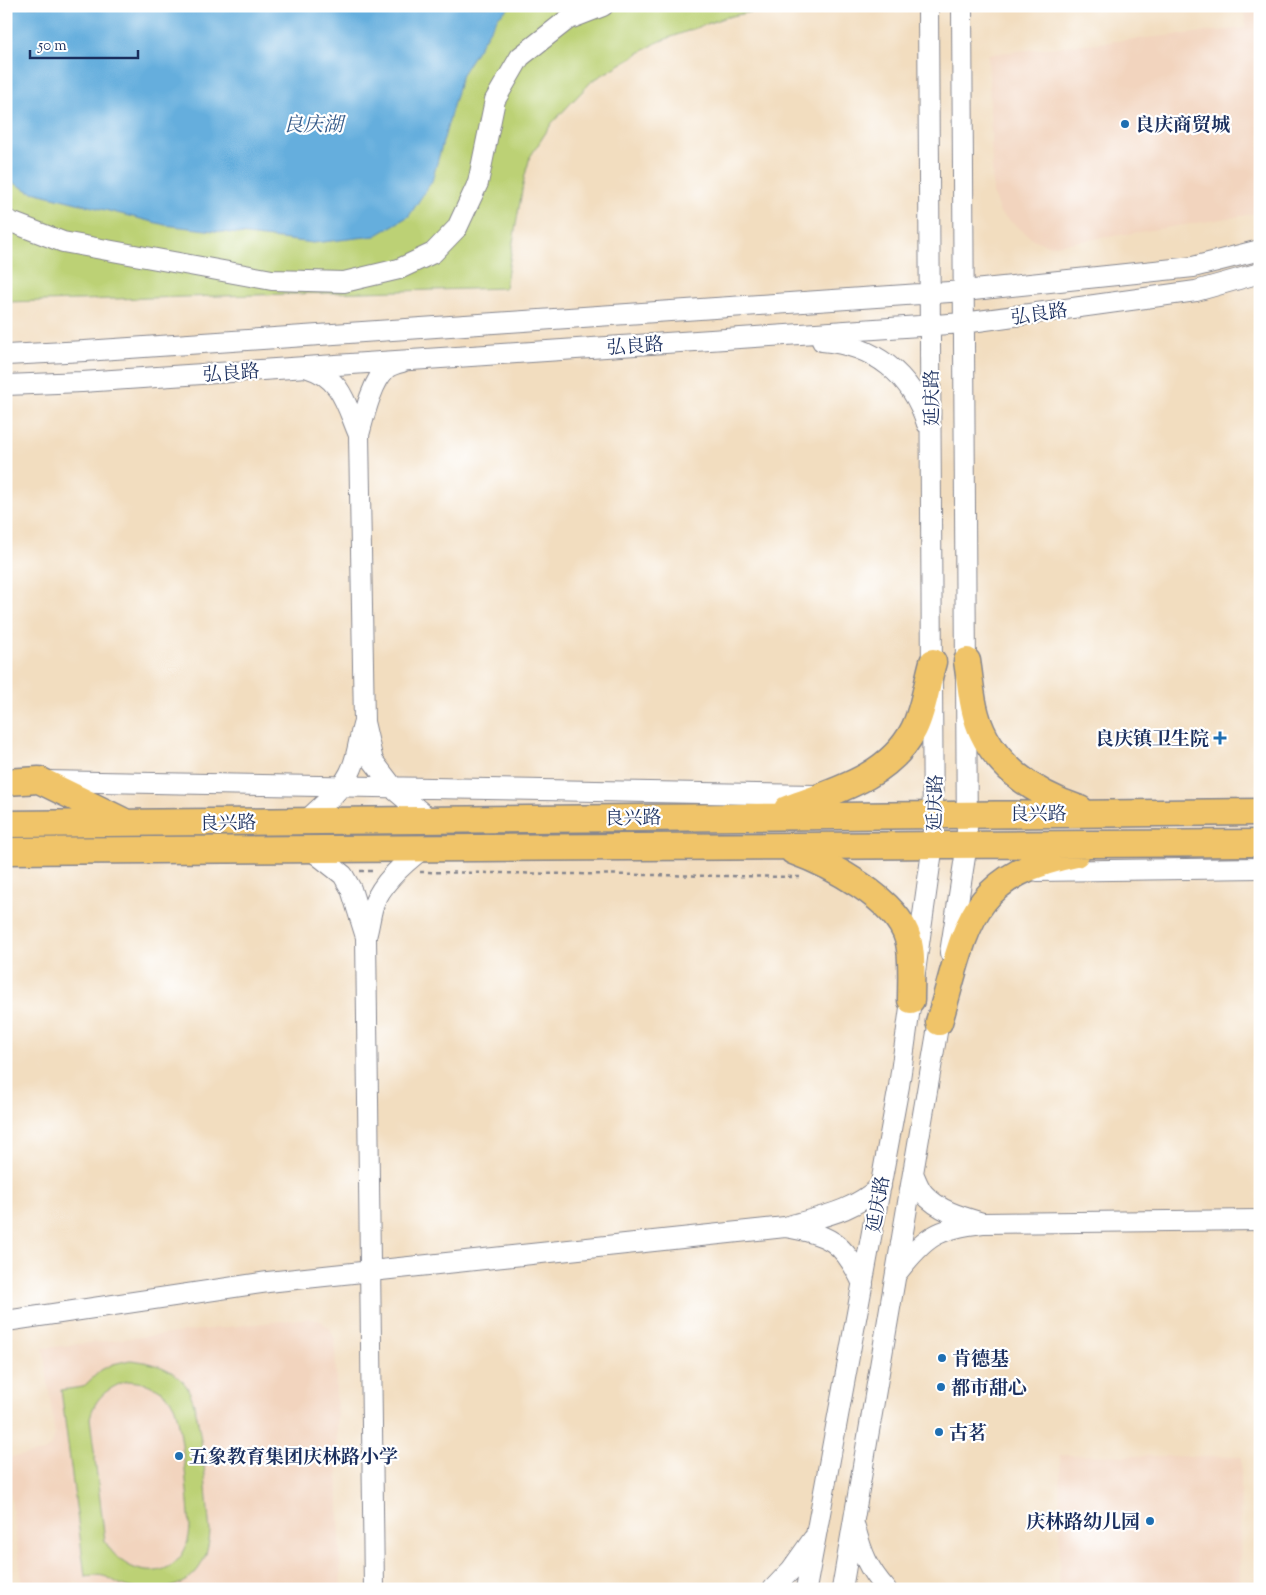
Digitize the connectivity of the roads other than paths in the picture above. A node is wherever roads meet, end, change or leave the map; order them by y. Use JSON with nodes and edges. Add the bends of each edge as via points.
{"nodes":[{"id":1,"x":603,"y":6,"type":"edge"},
{"id":2,"x":928,"y":6,"type":"edge"},
{"id":3,"x":962,"y":6,"type":"edge"},
{"id":4,"x":6,"y":220,"type":"edge"},
{"id":5,"x":1260,"y":250,"type":"edge"},
{"id":6,"x":1260,"y":273,"type":"edge"},
{"id":7,"x":964,"y":291,"type":"junction"},
{"id":8,"x":930,"y":293,"type":"junction"},
{"id":9,"x":964,"y":322,"type":"junction"},
{"id":10,"x":931,"y":325,"type":"junction"},
{"id":11,"x":765,"y":336,"type":"junction"},
{"id":12,"x":6,"y":355,"type":"edge"},
{"id":13,"x":405,"y":361,"type":"junction"},
{"id":14,"x":306,"y":367,"type":"junction"},
{"id":15,"x":6,"y":385,"type":"edge"},
{"id":16,"x":359,"y":434,"type":"junction"},
{"id":17,"x":932,"y":439,"type":"junction"},
{"id":18,"x":967,"y":661,"type":"junction"},
{"id":19,"x":933,"y":662,"type":"junction"},
{"id":20,"x":364,"y":722,"type":"junction"},
{"id":21,"x":39,"y":780,"type":"junction"},
{"id":22,"x":6,"y":782,"type":"edge"},
{"id":23,"x":340,"y":786,"type":"junction"},
{"id":24,"x":393,"y":787,"type":"junction"},
{"id":25,"x":825,"y":795,"type":"junction"},
{"id":26,"x":1260,"y":812,"type":"edge"},
{"id":27,"x":1093,"y":813,"type":"junction"},
{"id":28,"x":934,"y":814,"type":"junction"},
{"id":29,"x":968,"y":814,"type":"junction"},
{"id":30,"x":852,"y":815,"type":"junction"},
{"id":31,"x":767,"y":816,"type":"junction"},
{"id":32,"x":429,"y":819,"type":"junction"},
{"id":33,"x":306,"y":821,"type":"junction"},
{"id":34,"x":126,"y":823,"type":"junction"},
{"id":35,"x":6,"y":824,"type":"edge"},
{"id":36,"x":1260,"y":842,"type":"edge"},
{"id":37,"x":1141,"y":843,"type":"junction"},
{"id":38,"x":933,"y":844,"type":"junction"},
{"id":39,"x":967,"y":844,"type":"junction"},
{"id":40,"x":778,"y":846,"type":"junction"},
{"id":41,"x":424,"y":848,"type":"junction"},
{"id":42,"x":310,"y":849,"type":"junction"},
{"id":43,"x":6,"y":852,"type":"edge"},
{"id":44,"x":1260,"y":868,"type":"edge"},
{"id":45,"x":1018,"y":871,"type":"junction"},
{"id":46,"x":366,"y":937,"type":"junction"},
{"id":47,"x":911,"y":1000,"type":"junction"},
{"id":48,"x":938,"y":1022,"type":"junction"},
{"id":49,"x":913,"y":1173,"type":"junction"},
{"id":50,"x":881,"y":1186,"type":"junction"},
{"id":51,"x":1260,"y":1220,"type":"edge"},
{"id":52,"x":983,"y":1223,"type":"junction"},
{"id":53,"x":785,"y":1227,"type":"junction"},
{"id":54,"x":370,"y":1271,"type":"junction"},
{"id":55,"x":896,"y":1274,"type":"junction"},
{"id":56,"x":863,"y":1284,"type":"junction"},
{"id":57,"x":6,"y":1321,"type":"edge"},
{"id":58,"x":854,"y":1521,"type":"junction"},
{"id":59,"x":817,"y":1533,"type":"junction"},
{"id":60,"x":374,"y":1589,"type":"edge"},
{"id":61,"x":773,"y":1589,"type":"edge"},
{"id":62,"x":806,"y":1589,"type":"edge"},
{"id":63,"x":842,"y":1589,"type":"edge"},
{"id":64,"x":886,"y":1589,"type":"edge"}],
"edges":[{"from":1,"to":4,"type":"street","via":[[567,20],[520,57],[495,100],[478,183],[457,228],[433,253],[399,269],[344,282],[272,280],[63,242]]},
{"from":2,"to":8,"type":"street","name":"延庆路"},
{"from":3,"to":7,"type":"street","name":"延庆路"},
{"from":5,"to":7,"type":"street","name":"弘良路","via":[[1193,267]]},
{"from":6,"to":9,"type":"street","name":"弘良路","via":[[1196,291]]},
{"from":7,"to":8,"type":"street","name":"弘良路"},
{"from":7,"to":9,"type":"street","name":"延庆路"},
{"from":8,"to":10,"type":"street","name":"延庆路"},
{"from":8,"to":12,"type":"street","name":"弘良路"},
{"from":9,"to":10,"type":"street","name":"弘良路"},
{"from":9,"to":18,"type":"street","name":"延庆路"},
{"from":10,"to":11,"type":"street","name":"弘良路"},
{"from":10,"to":17,"type":"street","name":"延庆路"},
{"from":11,"to":13,"type":"street","name":"弘良路"},
{"from":11,"to":17,"type":"street","via":[[839,342],[860,347],[879,357],[912,389]]},
{"from":13,"to":14,"type":"street","name":"弘良路"},
{"from":13,"to":16,"type":"street","via":[[388,368],[380,378]]},
{"from":14,"to":15,"type":"street","name":"弘良路"},
{"from":14,"to":16,"type":"street","via":[[322,372],[339,386]]},
{"from":16,"to":20,"type":"street"},
{"from":17,"to":19,"type":"street","name":"延庆路"},
{"from":18,"to":27,"type":"main road","via":[[976,715],[989,746],[1001,761],[1037,789],[1064,804]]},
{"from":18,"to":29,"type":"street","name":"延庆路"},
{"from":19,"to":25,"type":"main road","via":[[914,728],[900,750],[884,766]]},
{"from":19,"to":28,"type":"street","name":"延庆路"},
{"from":20,"to":23,"type":"street","via":[[353,767]]},
{"from":20,"to":24,"type":"street","via":[[373,761]]},
{"from":21,"to":22,"type":"main road"},
{"from":21,"to":23,"type":"street"},
{"from":21,"to":34,"type":"main road"},
{"from":23,"to":24,"type":"street"},
{"from":23,"to":33,"type":"street"},
{"from":24,"to":25,"type":"street"},
{"from":24,"to":32,"type":"street"},
{"from":25,"to":30,"type":"street"},
{"from":25,"to":31,"type":"main road"},
{"from":26,"to":27,"type":"main road","name":"良兴路"},
{"from":27,"to":29,"type":"main road","name":"良兴路"},
{"from":28,"to":29,"type":"main road","name":"良兴路"},
{"from":28,"to":30,"type":"main road","name":"良兴路"},
{"from":28,"to":38,"type":"street","name":"延庆路"},
{"from":29,"to":39,"type":"street","name":"延庆路"},
{"from":30,"to":31,"type":"main road","name":"良兴路"},
{"from":31,"to":32,"type":"main road","name":"良兴路"},
{"from":32,"to":33,"type":"main road","name":"良兴路"},
{"from":33,"to":34,"type":"main road","name":"良兴路"},
{"from":34,"to":35,"type":"main road","name":"良兴路"},
{"from":36,"to":37,"type":"main road","name":"良兴路"},
{"from":37,"to":39,"type":"main road","name":"良兴路"},
{"from":37,"to":45,"type":"main road","via":[[1045,860]]},
{"from":38,"to":39,"type":"main road","name":"良兴路"},
{"from":38,"to":40,"type":"main road","name":"良兴路"},
{"from":38,"to":47,"type":"street","name":"延庆路"},
{"from":39,"to":48,"type":"street","name":"延庆路"},
{"from":40,"to":41,"type":"main road","name":"良兴路"},
{"from":40,"to":47,"type":"main road","via":[[819,860],[888,906],[908,939]]},
{"from":41,"to":42,"type":"main road","name":"良兴路"},
{"from":41,"to":46,"type":"street","via":[[396,872],[374,906]]},
{"from":42,"to":43,"type":"main road","name":"良兴路"},
{"from":42,"to":46,"type":"street","via":[[343,875],[351,889]]},
{"from":44,"to":45,"type":"street"},
{"from":45,"to":48,"type":"main road","via":[[994,887],[980,904],[968,928]]},
{"from":46,"to":54,"type":"street"},
{"from":47,"to":50,"type":"street","name":"延庆路"},
{"from":48,"to":49,"type":"street","name":"延庆路"},
{"from":49,"to":52,"type":"street","via":[[923,1194],[937,1205]]},
{"from":49,"to":55,"type":"street","name":"延庆路"},
{"from":50,"to":53,"type":"street","via":[[848,1209]]},
{"from":50,"to":56,"type":"street","name":"延庆路"},
{"from":51,"to":52,"type":"street"},
{"from":52,"to":55,"type":"street","via":[[959,1225],[934,1234],[916,1248]]},
{"from":53,"to":54,"type":"street"},
{"from":53,"to":56,"type":"street","via":[[833,1241],[845,1252]]},
{"from":54,"to":57,"type":"street","via":[[268,1282]]},
{"from":54,"to":60,"type":"street"},
{"from":55,"to":58,"type":"street","name":"延庆路"},
{"from":56,"to":59,"type":"street","name":"延庆路"},
{"from":58,"to":63,"type":"street","name":"延庆路"},
{"from":58,"to":64,"type":"street","via":[[861,1550],[872,1573]]},
{"from":59,"to":61,"type":"street"},
{"from":59,"to":62,"type":"street","name":"延庆路"}]}
